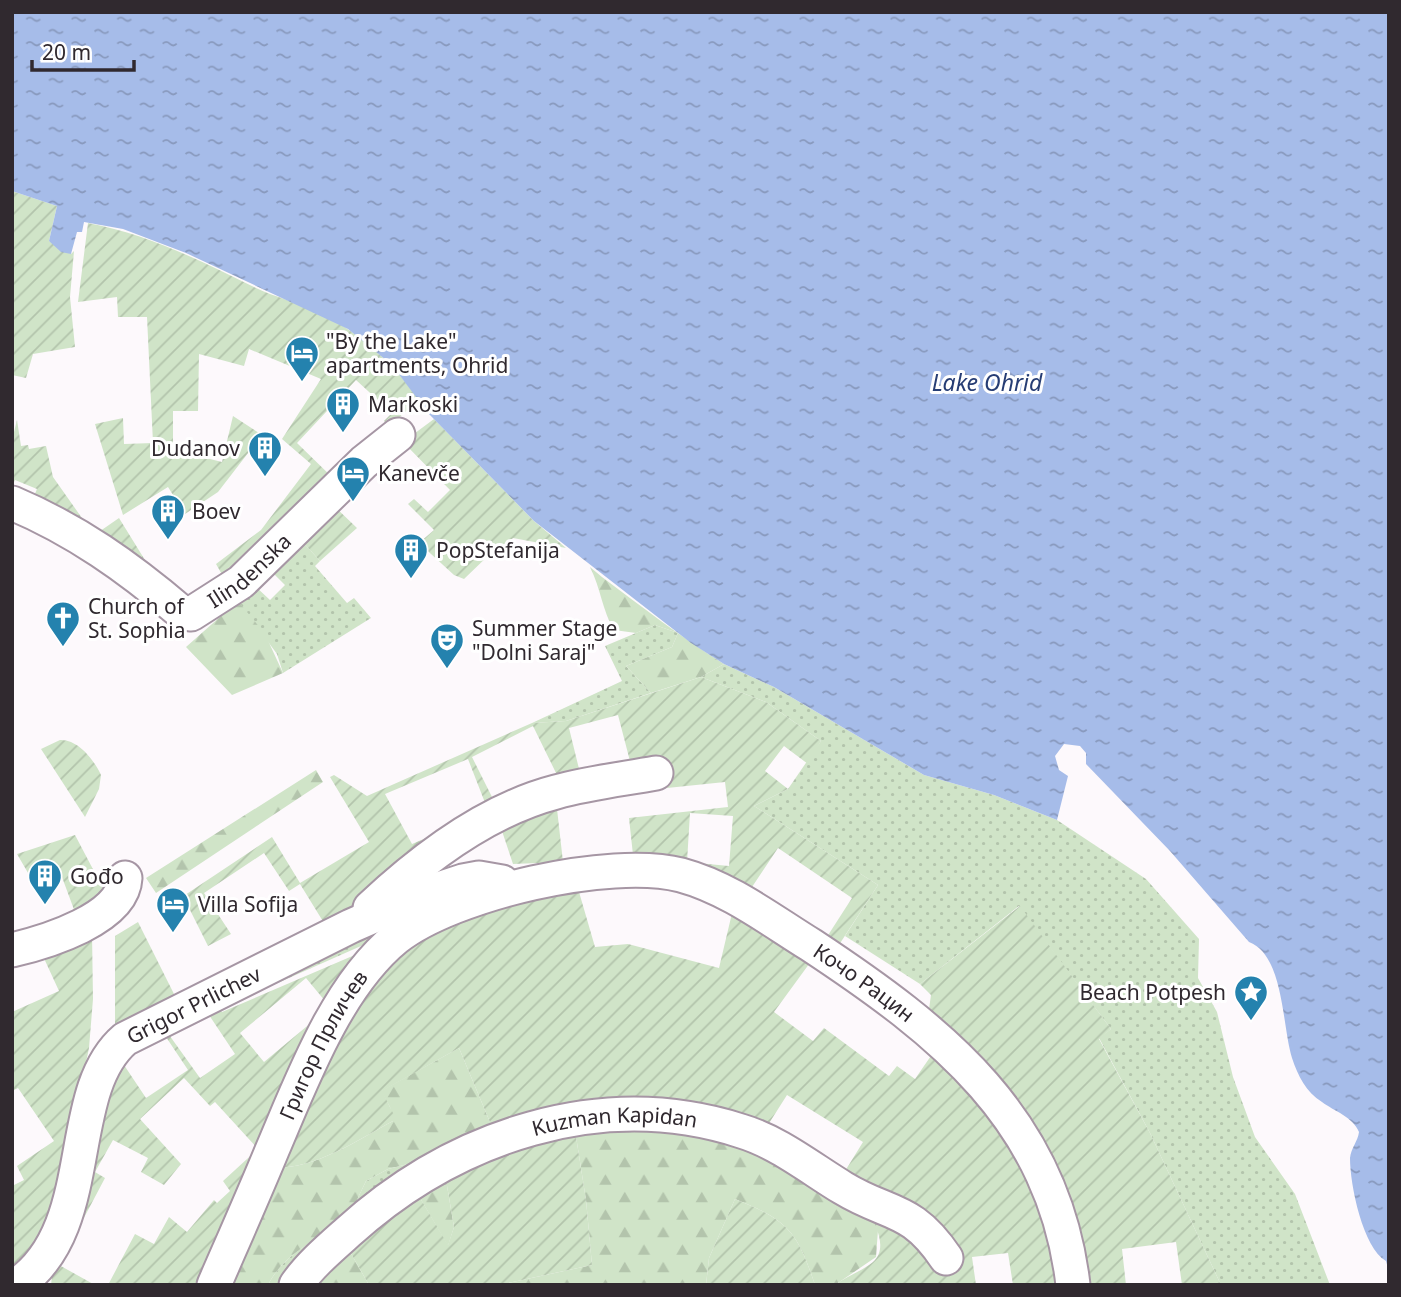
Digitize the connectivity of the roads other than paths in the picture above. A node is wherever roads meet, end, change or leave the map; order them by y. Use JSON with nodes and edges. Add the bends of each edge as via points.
{"nodes":[{"id":1,"x":398,"y":435,"type":"dead end"},
{"id":2,"x":12,"y":503,"type":"edge"},
{"id":3,"x":656,"y":773,"type":"dead end"},
{"id":4,"x":125,"y":878,"type":"dead end"},
{"id":5,"x":518,"y":887,"type":"junction"},
{"id":6,"x":351,"y":926,"type":"junction"},
{"id":7,"x":12,"y":950,"type":"edge"},
{"id":8,"x":946,"y":1258,"type":"dead end"},
{"id":9,"x":17,"y":1285,"type":"edge"},
{"id":10,"x":214,"y":1285,"type":"edge"},
{"id":11,"x":296,"y":1285,"type":"edge"},
{"id":12,"x":1073,"y":1285,"type":"edge"}],
"edges":[{"from":1,"to":2,"type":"street","name":"Ilindenska","via":[[249,576],[191,614],[181,612],[114,557]]},
{"from":3,"to":6,"type":"street","via":[[555,792],[512,809],[415,869]]},
{"from":4,"to":7,"type":"street","via":[[118,898],[87,922],[66,934]]},
{"from":5,"to":6,"type":"street","name":"Grigor Prlichev","via":[[495,880],[463,881]]},
{"from":5,"to":10,"type":"street","name":"Григор Прличев","via":[[410,928],[366,971],[299,1087]]},
{"from":5,"to":12,"type":"street","name":"Кочо Рацин","via":[[595,872],[639,870],[680,875],[745,903],[856,976],[964,1062],[1014,1121],[1049,1192]]},
{"from":6,"to":9,"type":"street","name":"Grigor Prlichev","via":[[138,1030],[117,1046],[103,1067],[55,1241],[37,1268]]},
{"from":8,"to":11,"type":"street","name":"Kuzman Kapidan","via":[[911,1219],[859,1198],[744,1132],[677,1116],[623,1114],[570,1118],[468,1150],[374,1209]]}]}
